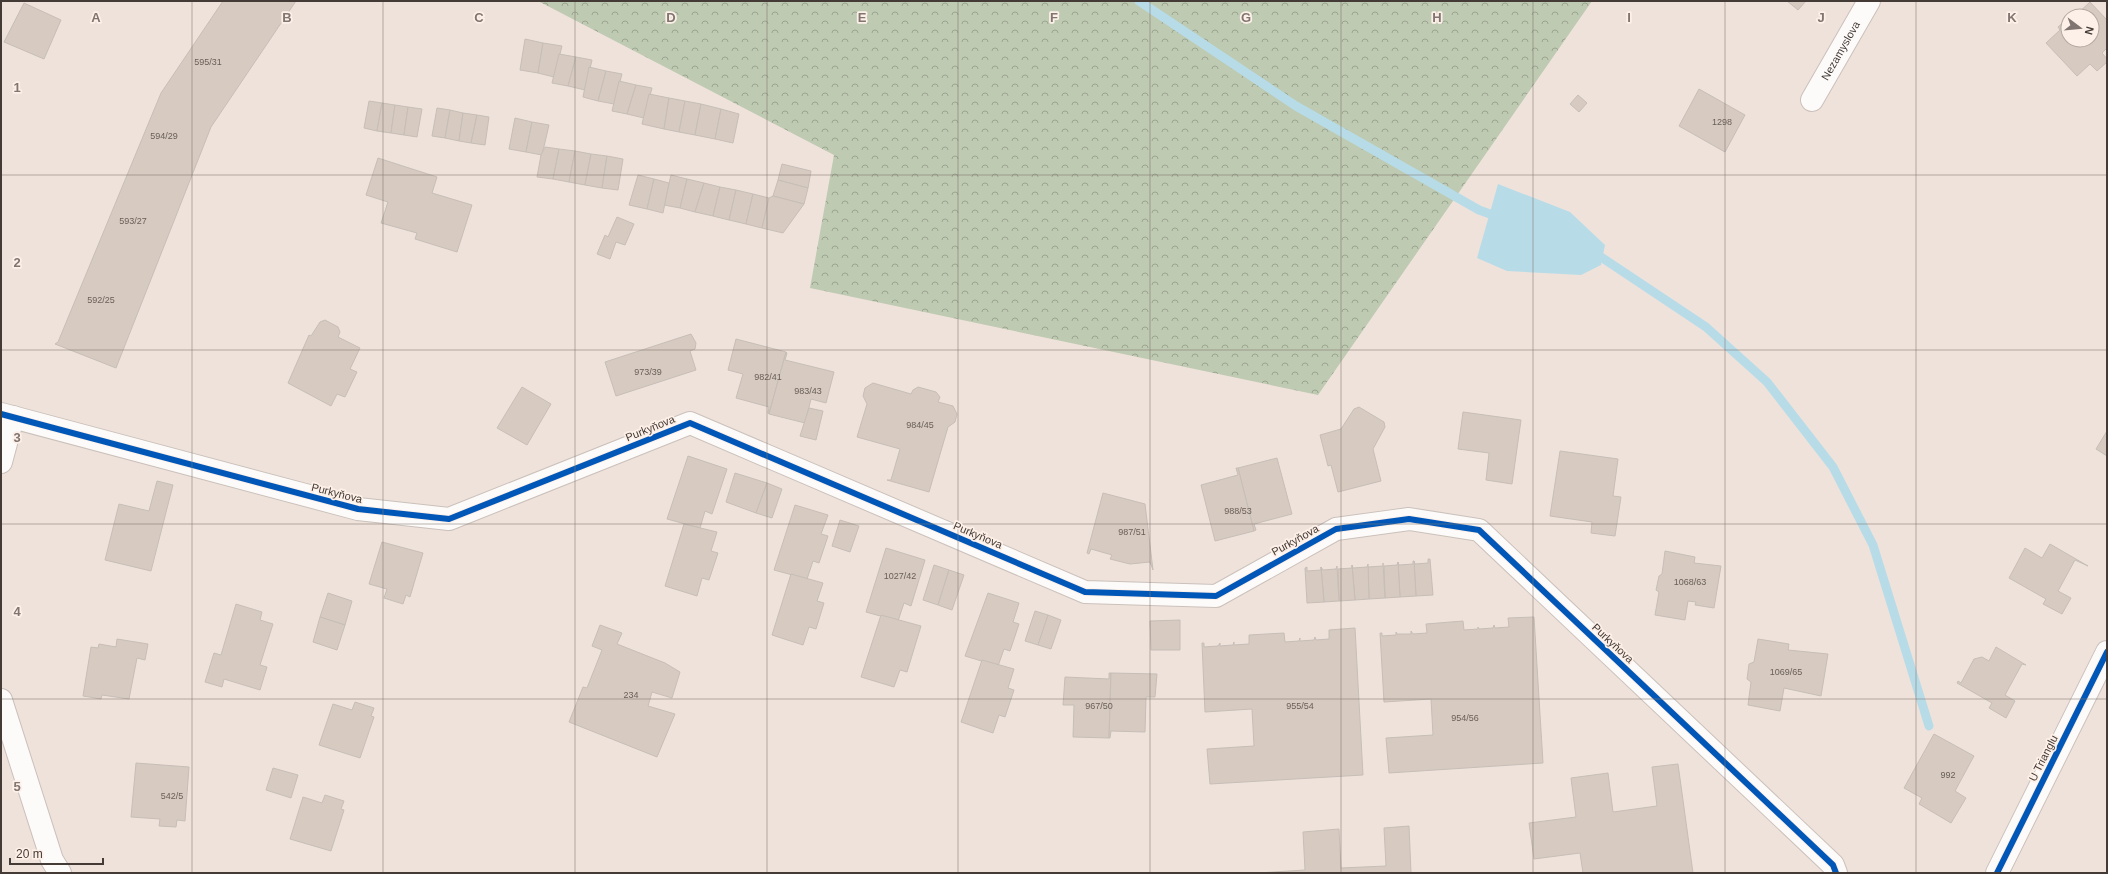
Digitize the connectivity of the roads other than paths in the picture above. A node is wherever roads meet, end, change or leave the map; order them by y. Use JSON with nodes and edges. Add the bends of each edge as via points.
{"nodes":[{"id":1,"x":1869,"y":1,"type":"edge"},
{"id":2,"x":1812,"y":100,"type":"dead end"},
{"id":3,"x":7,"y":416,"type":"edge"},
{"id":4,"x":1,"y":438,"type":"edge"},
{"id":5,"x":1,"y":462,"type":"edge"},
{"id":6,"x":2107,"y":652,"type":"edge"},
{"id":7,"x":1,"y":700,"type":"edge"},
{"id":8,"x":60,"y":873,"type":"edge"},
{"id":9,"x":1836,"y":873,"type":"edge"},
{"id":10,"x":1997,"y":873,"type":"edge"}],
"edges":[{"from":1,"to":2,"type":"street","name":"Nezamyslova"},
{"from":3,"to":4,"type":"street"},
{"from":3,"to":5,"type":"street"},
{"from":3,"to":9,"type":"street","name":"Purkyňova","via":[[358,510],[449,519],[690,423],[1085,592],[1216,596],[1336,529],[1409,519],[1479,530],[1833,865]]},
{"from":6,"to":10,"type":"street","name":"U Trianglu"},
{"from":7,"to":8,"type":"street","via":[[52,860]]}]}
